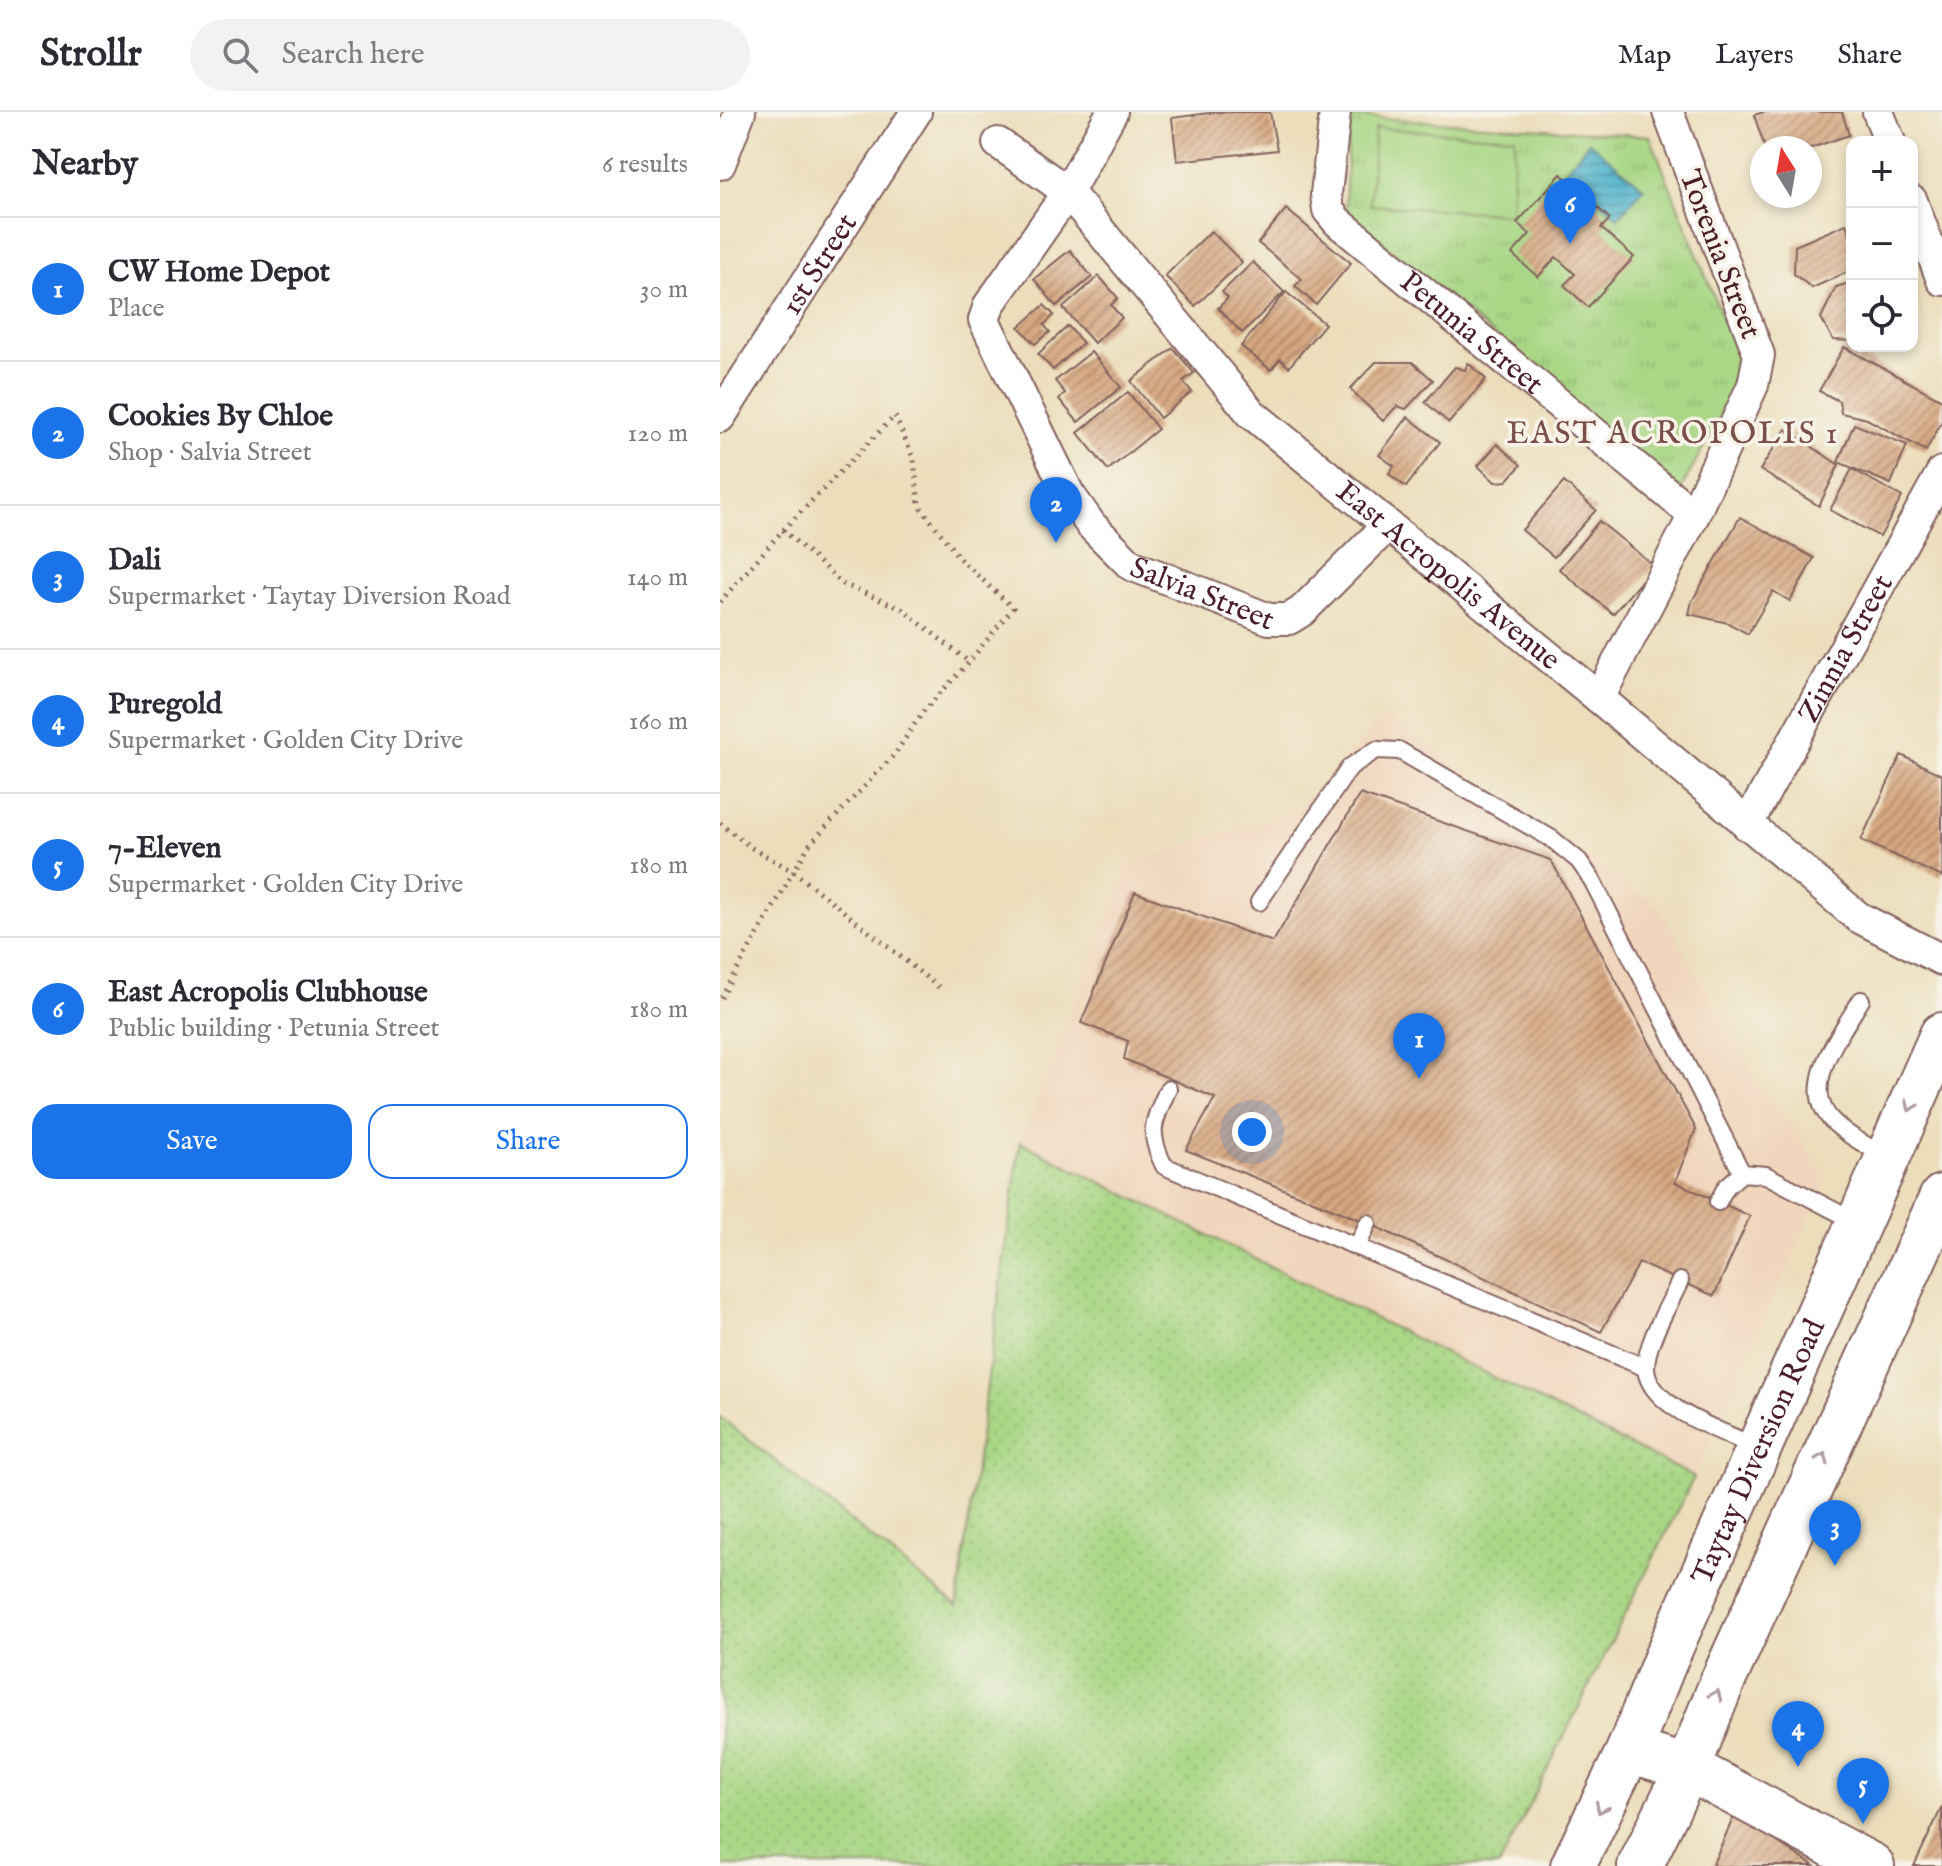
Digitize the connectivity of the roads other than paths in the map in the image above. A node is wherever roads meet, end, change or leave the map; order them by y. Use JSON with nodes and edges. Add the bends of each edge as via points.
{"nodes":[{"id":1,"x":740,"y":112,"type":"edge"},
{"id":2,"x":916,"y":112,"type":"edge"},
{"id":3,"x":1112,"y":112,"type":"edge"},
{"id":4,"x":1335,"y":112,"type":"edge"},
{"id":5,"x":1668,"y":112,"type":"edge"},
{"id":6,"x":1878,"y":112,"type":"edge"},
{"id":7,"x":1888,"y":136,"type":"edge"},
{"id":8,"x":998,"y":143,"type":"dead end"},
{"id":9,"x":720,"y":164,"type":"edge"},
{"id":10,"x":1068,"y":192,"type":"junction"},
{"id":11,"x":1915,"y":208,"type":"edge"},
{"id":12,"x":1942,"y":280,"type":"edge"},
{"id":13,"x":720,"y":417,"type":"edge"},
{"id":14,"x":1942,"y":472,"type":"edge"},
{"id":15,"x":1694,"y":515,"type":"junction"},
{"id":16,"x":1386,"y":527,"type":"junction"},
{"id":17,"x":1599,"y":698,"type":"junction"},
{"id":18,"x":1747,"y":825,"type":"junction"},
{"id":19,"x":1259,"y":902,"type":"dead end"},
{"id":20,"x":1942,"y":960,"type":"edge"},
{"id":21,"x":1861,"y":1000,"type":"dead end"},
{"id":22,"x":1942,"y":1035,"type":"edge"},
{"id":23,"x":1168,"y":1089,"type":"dead end"},
{"id":24,"x":1888,"y":1158,"type":"junction"},
{"id":25,"x":1742,"y":1173,"type":"junction"},
{"id":26,"x":1942,"y":1197,"type":"edge"},
{"id":27,"x":1718,"y":1202,"type":"dead end"},
{"id":28,"x":1368,"y":1223,"type":"dead end"},
{"id":29,"x":1859,"y":1224,"type":"junction"},
{"id":30,"x":1357,"y":1247,"type":"junction"},
{"id":31,"x":1680,"y":1281,"type":"dead end"},
{"id":32,"x":1646,"y":1368,"type":"junction"},
{"id":33,"x":1760,"y":1449,"type":"junction"},
{"id":34,"x":1629,"y":1750,"type":"junction"},
{"id":35,"x":1688,"y":1768,"type":"junction"},
{"id":36,"x":1647,"y":1862,"type":"edge"},
{"id":37,"x":1573,"y":1866,"type":"edge"},
{"id":38,"x":1872,"y":1866,"type":"edge"}],
"edges":[{"from":1,"to":9,"type":"street"},
{"from":2,"to":13,"type":"street","name":"1st Street"},
{"from":3,"to":10,"type":"street","name":"Salvia Street"},
{"from":4,"to":15,"type":"street","name":"Petunia Street","via":[[1326,194],[1328,210],[1338,222]]},
{"from":5,"to":15,"type":"street","name":"Torenia Street","via":[[1759,355],[1753,385]]},
{"from":6,"to":7,"type":"street"},
{"from":8,"to":10,"type":"street","name":"East Acropolis Avenue"},
{"from":10,"to":16,"type":"street","name":"East Acropolis Avenue","via":[[1251,413]]},
{"from":10,"to":16,"type":"street","name":"Salvia Street","via":[[989,305],[984,320],[1069,494],[1091,525],[1131,565],[1269,619],[1289,619],[1302,611]]},
{"from":11,"to":12,"type":"street"},
{"from":14,"to":18,"type":"street","name":"Zinnia Street"},
{"from":15,"to":17,"type":"street","name":"Torenia Street"},
{"from":16,"to":17,"type":"street","name":"East Acropolis Avenue"},
{"from":17,"to":18,"type":"street","name":"East Acropolis Avenue"},
{"from":18,"to":20,"type":"street","name":"East Acropolis Avenue","via":[[1858,917]]},
{"from":19,"to":25,"type":"lane","via":[[1350,767],[1376,750],[1400,751],[1552,839],[1579,861]]},
{"from":21,"to":24,"type":"lane","via":[[1822,1068],[1818,1085],[1827,1115],[1837,1127]]},
{"from":22,"to":24,"type":"main road","name":"Taytay Diversion Road","one_way":true},
{"from":23,"to":30,"type":"lane","via":[[1154,1120],[1153,1144],[1164,1166]]},
{"from":24,"to":29,"type":"main road","name":"Taytay Diversion Road"},
{"from":25,"to":27,"type":"lane"},
{"from":25,"to":29,"type":"lane","via":[[1766,1175]]},
{"from":35,"to":26,"type":"main road","name":"Taytay Diversion Road","one_way":true,"via":[[1727,1670]]},
{"from":28,"to":30,"type":"lane"},
{"from":29,"to":33,"type":"main road","name":"Taytay Diversion Road"},
{"from":30,"to":32,"type":"lane"},
{"from":31,"to":32,"type":"lane","via":[[1653,1338]]},
{"from":32,"to":33,"type":"lane","via":[[1655,1389],[1674,1409]]},
{"from":33,"to":34,"type":"main road","name":"Taytay Diversion Road"},
{"from":34,"to":35,"type":"main road"},
{"from":34,"to":37,"type":"main road","name":"Taytay Diversion Road","one_way":true},
{"from":35,"to":36,"type":"main road","name":"Taytay Diversion Road"},
{"from":35,"to":38,"type":"main road"}]}
